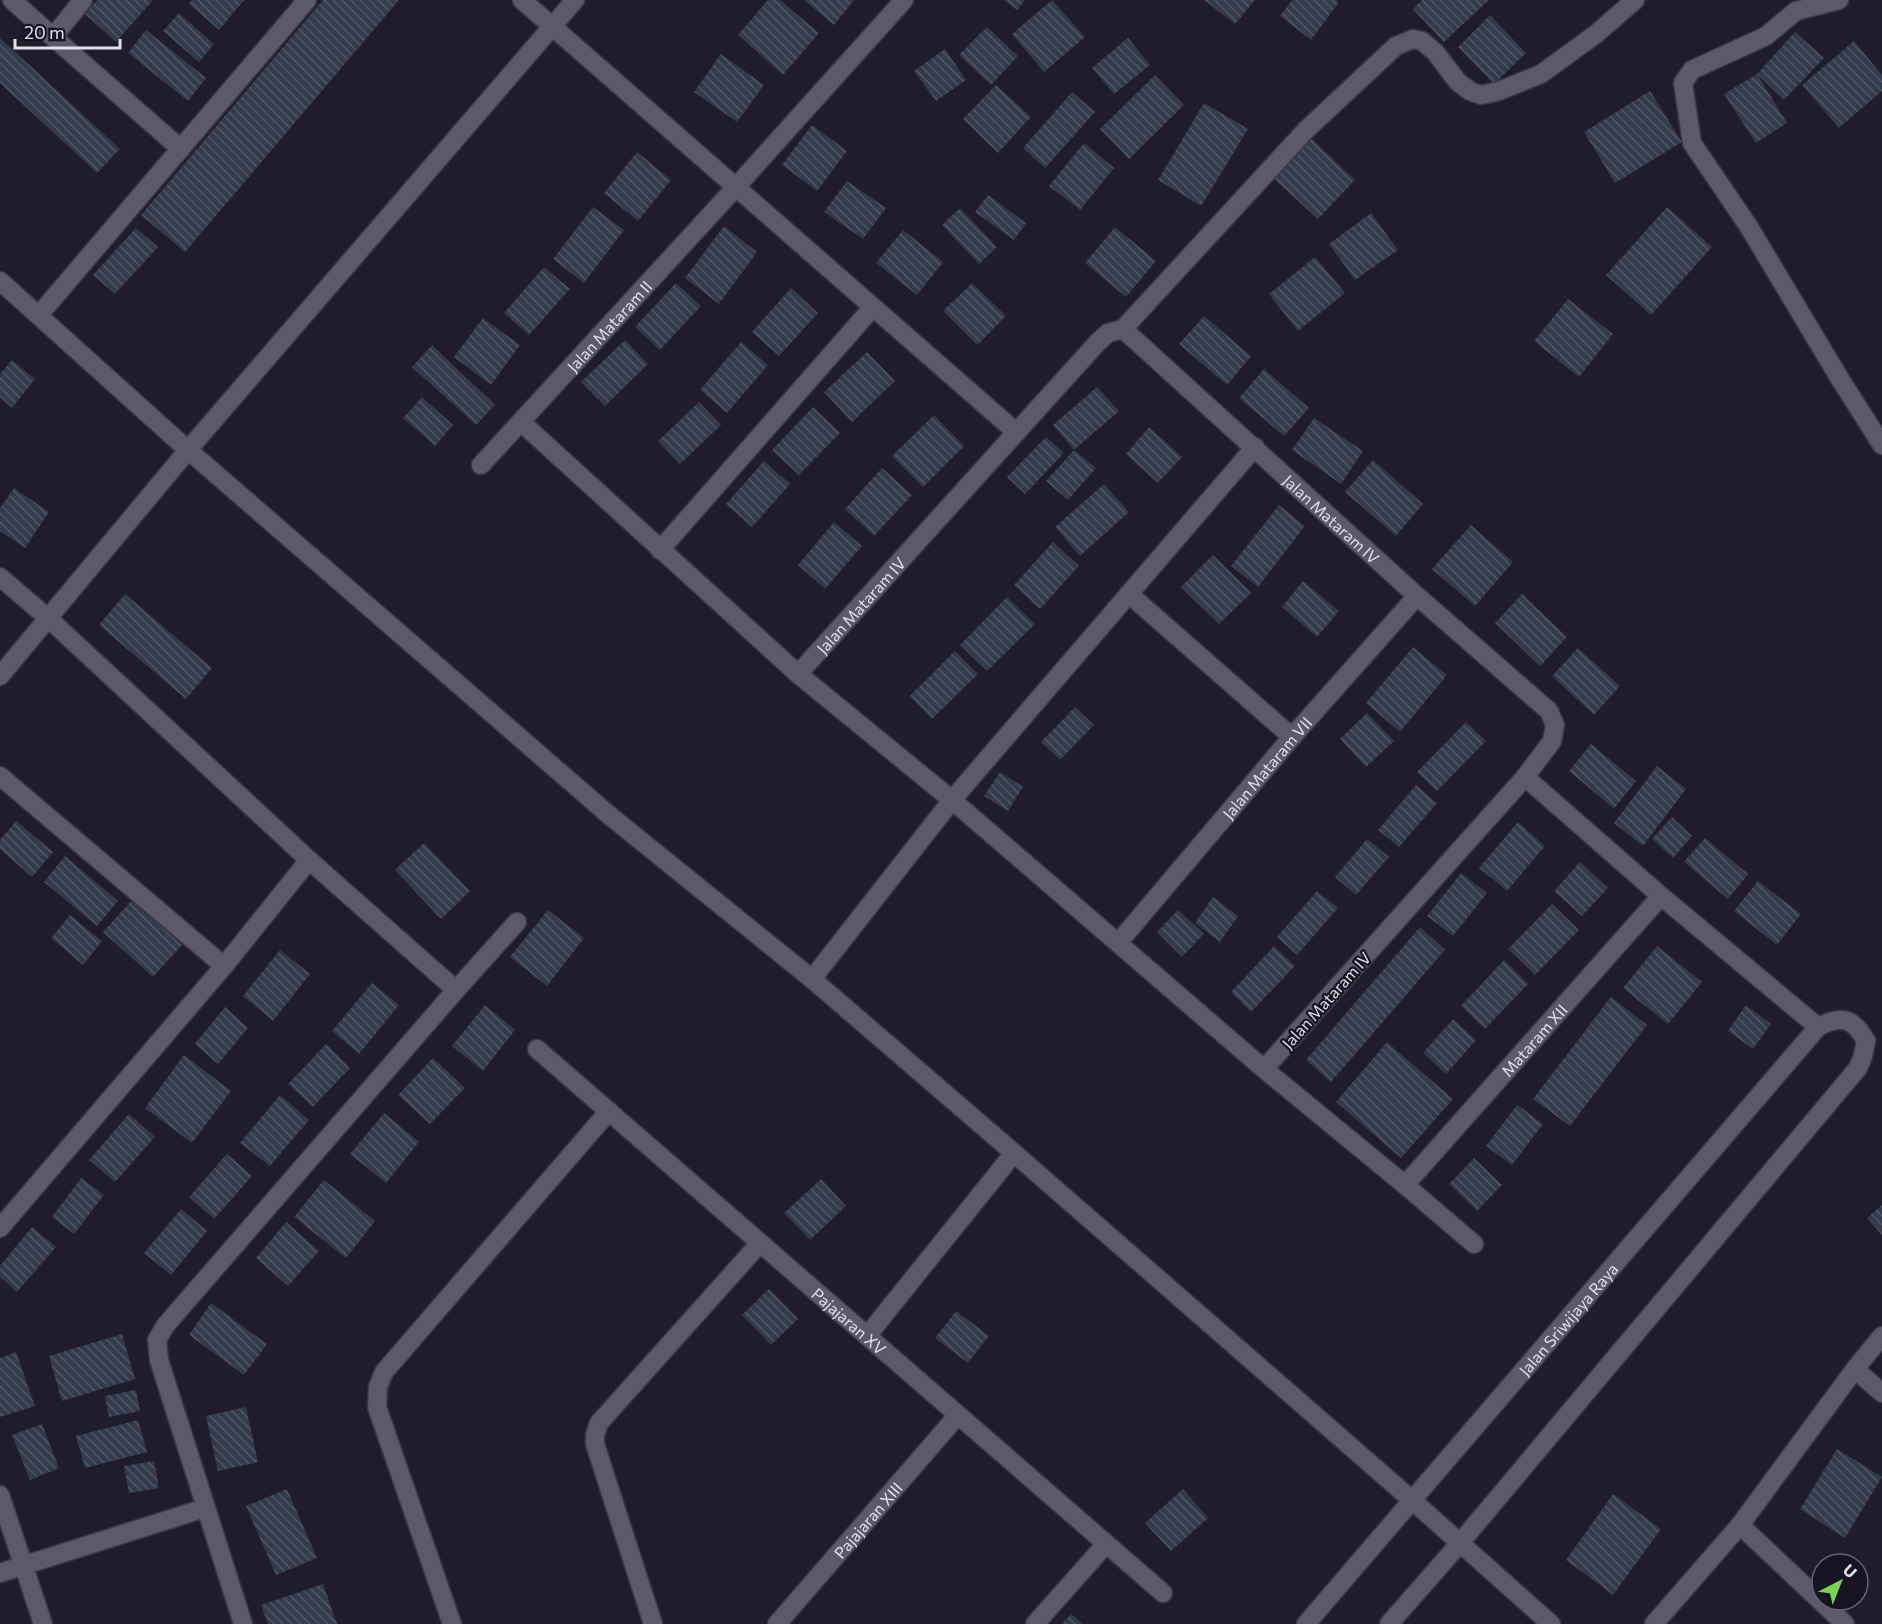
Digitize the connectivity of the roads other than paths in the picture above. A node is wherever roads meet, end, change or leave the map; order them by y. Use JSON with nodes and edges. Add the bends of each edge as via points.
{"nodes":[{"id":1,"x":12,"y":0,"type":"edge"},
{"id":2,"x":83,"y":0,"type":"edge"},
{"id":3,"x":307,"y":0,"type":"edge"},
{"id":4,"x":522,"y":0,"type":"edge"},
{"id":5,"x":575,"y":0,"type":"edge"},
{"id":6,"x":904,"y":0,"type":"edge"},
{"id":7,"x":1635,"y":0,"type":"edge"},
{"id":8,"x":1839,"y":0,"type":"edge"},
{"id":9,"x":1792,"y":6,"type":"edge"},
{"id":10,"x":552,"y":26,"type":"junction"},
{"id":11,"x":53,"y":37,"type":"junction"},
{"id":12,"x":181,"y":149,"type":"junction"},
{"id":13,"x":736,"y":187,"type":"junction"},
{"id":14,"x":0,"y":281,"type":"edge"},
{"id":15,"x":873,"y":307,"type":"junction"},
{"id":16,"x":39,"y":315,"type":"junction"},
{"id":17,"x":1123,"y":329,"type":"junction"},
{"id":18,"x":521,"y":422,"type":"junction"},
{"id":19,"x":1016,"y":432,"type":"junction"},
{"id":20,"x":1882,"y":445,"type":"edge"},
{"id":21,"x":1255,"y":447,"type":"junction"},
{"id":22,"x":188,"y":450,"type":"junction"},
{"id":23,"x":481,"y":465,"type":"dead end"},
{"id":24,"x":660,"y":550,"type":"junction"},
{"id":25,"x":0,"y":577,"type":"edge"},
{"id":26,"x":1129,"y":594,"type":"junction"},
{"id":27,"x":1417,"y":596,"type":"junction"},
{"id":28,"x":49,"y":619,"type":"junction"},
{"id":29,"x":798,"y":674,"type":"junction"},
{"id":30,"x":0,"y":676,"type":"edge"},
{"id":31,"x":1292,"y":737,"type":"junction"},
{"id":32,"x":0,"y":776,"type":"edge"},
{"id":33,"x":1525,"y":777,"type":"junction"},
{"id":34,"x":952,"y":800,"type":"junction"},
{"id":35,"x":309,"y":860,"type":"junction"},
{"id":36,"x":1662,"y":896,"type":"junction"},
{"id":37,"x":517,"y":922,"type":"dead end"},
{"id":38,"x":1118,"y":943,"type":"junction"},
{"id":39,"x":224,"y":966,"type":"junction"},
{"id":40,"x":813,"y":979,"type":"junction"},
{"id":41,"x":456,"y":990,"type":"junction"},
{"id":42,"x":1826,"y":1023,"type":"junction"},
{"id":43,"x":1874,"y":1038,"type":"edge"},
{"id":44,"x":537,"y":1049,"type":"dead end"},
{"id":45,"x":1264,"y":1069,"type":"junction"},
{"id":46,"x":609,"y":1111,"type":"junction"},
{"id":47,"x":1014,"y":1153,"type":"junction"},
{"id":48,"x":1405,"y":1185,"type":"junction"},
{"id":49,"x":0,"y":1228,"type":"edge"},
{"id":50,"x":760,"y":1243,"type":"junction"},
{"id":51,"x":1474,"y":1244,"type":"dead end"},
{"id":52,"x":867,"y":1336,"type":"junction"},
{"id":53,"x":1882,"y":1336,"type":"edge"},
{"id":54,"x":1855,"y":1370,"type":"junction"},
{"id":55,"x":1882,"y":1393,"type":"edge"},
{"id":56,"x":958,"y":1415,"type":"junction"},
{"id":57,"x":0,"y":1495,"type":"edge"},
{"id":58,"x":1413,"y":1501,"type":"junction"},
{"id":59,"x":205,"y":1508,"type":"junction"},
{"id":60,"x":1740,"y":1525,"type":"junction"},
{"id":61,"x":1460,"y":1543,"type":"junction"},
{"id":62,"x":1106,"y":1544,"type":"junction"},
{"id":63,"x":24,"y":1566,"type":"junction"},
{"id":64,"x":0,"y":1574,"type":"edge"},
{"id":65,"x":1163,"y":1593,"type":"dead end"},
{"id":66,"x":43,"y":1624,"type":"edge"},
{"id":67,"x":243,"y":1624,"type":"edge"},
{"id":68,"x":452,"y":1624,"type":"edge"},
{"id":69,"x":653,"y":1624,"type":"edge"},
{"id":70,"x":777,"y":1624,"type":"edge"},
{"id":71,"x":1035,"y":1624,"type":"edge"},
{"id":72,"x":1306,"y":1624,"type":"edge"},
{"id":73,"x":1389,"y":1624,"type":"edge"},
{"id":74,"x":1551,"y":1624,"type":"edge"},
{"id":75,"x":1654,"y":1624,"type":"edge"},
{"id":76,"x":1845,"y":1624,"type":"edge"}],
"edges":[{"from":1,"to":11,"type":"street"},
{"from":2,"to":11,"type":"street"},
{"from":3,"to":12,"type":"street"},
{"from":4,"to":10,"type":"street"},
{"from":5,"to":10,"type":"street"},
{"from":6,"to":13,"type":"street","name":"Jalan Mataram II"},
{"from":7,"to":17,"type":"street","via":[[1541,74],[1481,95],[1458,82],[1435,51],[1422,41],[1413,39],[1396,46],[1306,130]]},
{"from":8,"to":9,"type":"street"},
{"from":9,"to":20,"type":"street","via":[[1766,36],[1692,70],[1683,83],[1692,143],[1749,227]]},
{"from":10,"to":13,"type":"street"},
{"from":10,"to":22,"type":"street"},
{"from":11,"to":12,"type":"street"},
{"from":12,"to":16,"type":"street"},
{"from":13,"to":15,"type":"street"},
{"from":13,"to":18,"type":"street","name":"Jalan Mataram II"},
{"from":14,"to":16,"type":"street"},
{"from":15,"to":19,"type":"street"},
{"from":15,"to":24,"type":"street"},
{"from":16,"to":22,"type":"street"},
{"from":17,"to":19,"type":"street","name":"Jalan Mataram IV","via":[[1108,333],[1098,342]]},
{"from":17,"to":21,"type":"street","name":"Jalan Mataram IV"},
{"from":18,"to":23,"type":"street","name":"Jalan Mataram II"},
{"from":18,"to":24,"type":"street"},
{"from":19,"to":29,"type":"street","name":"Jalan Mataram IV"},
{"from":21,"to":26,"type":"street"},
{"from":21,"to":27,"type":"street","name":"Jalan Mataram IV"},
{"from":22,"to":28,"type":"street"},
{"from":22,"to":40,"type":"street","via":[[609,814]]},
{"from":24,"to":29,"type":"street"},
{"from":25,"to":28,"type":"street"},
{"from":26,"to":31,"type":"street"},
{"from":26,"to":34,"type":"street"},
{"from":27,"to":31,"type":"street","name":"Jalan Mataram VII"},
{"from":27,"to":33,"type":"street","name":"Jalan Mataram IV","via":[[1549,711],[1555,725],[1552,741]]},
{"from":28,"to":30,"type":"street"},
{"from":28,"to":35,"type":"street"},
{"from":29,"to":34,"type":"street"},
{"from":31,"to":38,"type":"street","name":"Jalan Mataram VII"},
{"from":32,"to":39,"type":"street"},
{"from":33,"to":36,"type":"street"},
{"from":33,"to":45,"type":"street","name":"Jalan Mataram IV"},
{"from":34,"to":38,"type":"street"},
{"from":34,"to":40,"type":"street"},
{"from":35,"to":39,"type":"street"},
{"from":35,"to":41,"type":"street"},
{"from":36,"to":42,"type":"street"},
{"from":36,"to":48,"type":"street","name":"Mataram XII"},
{"from":37,"to":41,"type":"street"},
{"from":38,"to":45,"type":"street"},
{"from":39,"to":49,"type":"street"},
{"from":40,"to":47,"type":"street"},
{"from":41,"to":59,"type":"street","via":[[165,1326],[157,1340],[159,1360]]},
{"from":42,"to":43,"type":"street","via":[[1850,1021]]},
{"from":42,"to":58,"type":"street","name":"Jalan Sriwijaya Raya"},
{"from":43,"to":61,"type":"street","via":[[1858,1068]]},
{"from":44,"to":46,"type":"street","name":"Pajajaran XV"},
{"from":45,"to":48,"type":"street"},
{"from":46,"to":50,"type":"street","name":"Pajajaran XV"},
{"from":46,"to":68,"type":"street","via":[[384,1372],[378,1387],[377,1407]]},
{"from":47,"to":52,"type":"street"},
{"from":47,"to":58,"type":"street"},
{"from":48,"to":51,"type":"street"},
{"from":50,"to":52,"type":"street","name":"Pajajaran XV"},
{"from":50,"to":69,"type":"street","via":[[599,1424],[595,1435]]},
{"from":52,"to":56,"type":"street","name":"Pajajaran XV"},
{"from":53,"to":54,"type":"street"},
{"from":54,"to":55,"type":"street"},
{"from":54,"to":60,"type":"street"},
{"from":56,"to":62,"type":"street","name":"Pajajaran XV"},
{"from":56,"to":70,"type":"street","name":"Pajajaran XIII"},
{"from":57,"to":63,"type":"street"},
{"from":58,"to":61,"type":"street"},
{"from":58,"to":72,"type":"street","name":"Jalan Sriwijaya Raya"},
{"from":59,"to":63,"type":"street"},
{"from":59,"to":67,"type":"street"},
{"from":60,"to":75,"type":"street"},
{"from":60,"to":76,"type":"street"},
{"from":61,"to":73,"type":"street"},
{"from":61,"to":74,"type":"street"},
{"from":62,"to":65,"type":"street","name":"Pajajaran XV"},
{"from":62,"to":71,"type":"street"},
{"from":63,"to":64,"type":"street"},
{"from":63,"to":66,"type":"street"}]}
